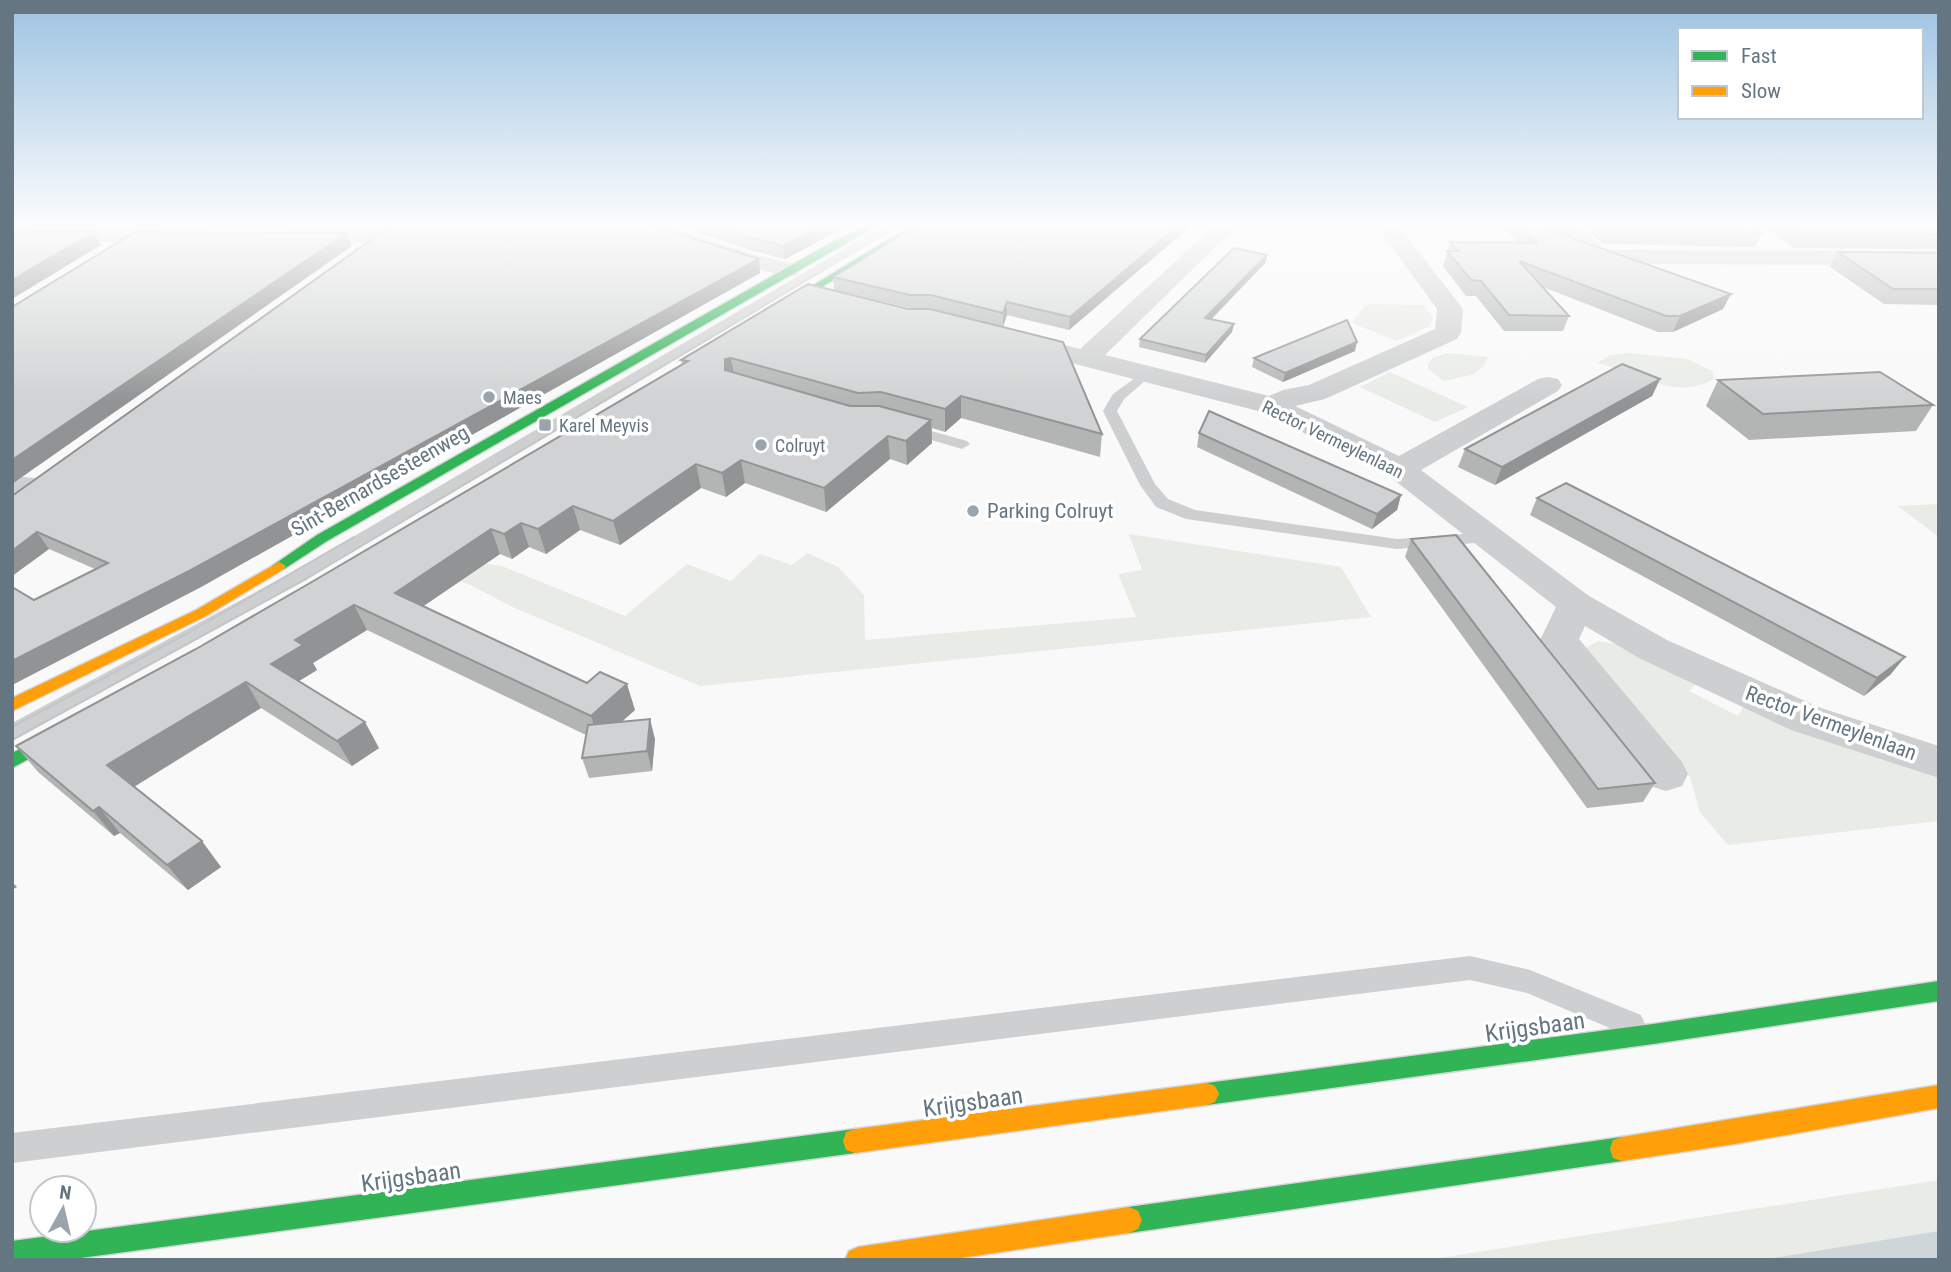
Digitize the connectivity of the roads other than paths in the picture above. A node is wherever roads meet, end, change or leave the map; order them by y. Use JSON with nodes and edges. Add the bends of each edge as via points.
{"nodes":[{"id":1,"x":766,"y":283,"type":"edge"},
{"id":2,"x":794,"y":283,"type":"edge"},
{"id":3,"x":821,"y":283,"type":"edge"},
{"id":4,"x":1165,"y":283,"type":"edge"},
{"id":5,"x":1431,"y":283,"type":"edge"},
{"id":6,"x":813,"y":288,"type":"junction"},
{"id":7,"x":848,"y":297,"type":"edge"},
{"id":8,"x":995,"y":335,"type":"edge"},
{"id":9,"x":709,"y":353,"type":"edge"},
{"id":10,"x":1086,"y":358,"type":"junction"},
{"id":11,"x":1146,"y":374,"type":"junction"},
{"id":12,"x":1548,"y":385,"type":"dead end"},
{"id":13,"x":1272,"y":406,"type":"junction"},
{"id":14,"x":895,"y":425,"type":"edge"},
{"id":15,"x":962,"y":444,"type":"dead end"},
{"id":16,"x":1400,"y":469,"type":"junction"},
{"id":17,"x":1489,"y":537,"type":"junction"},
{"id":18,"x":1576,"y":604,"type":"junction"},
{"id":19,"x":12,"y":705,"type":"edge"},
{"id":20,"x":87,"y":720,"type":"edge"},
{"id":21,"x":12,"y":733,"type":"edge"},
{"id":22,"x":12,"y":761,"type":"edge"},
{"id":23,"x":1939,"y":762,"type":"edge"},
{"id":24,"x":1666,"y":774,"type":"dead end"},
{"id":25,"x":1939,"y":991,"type":"edge"},
{"id":26,"x":1653,"y":1034,"type":"junction"},
{"id":27,"x":1939,"y":1096,"type":"edge"},
{"id":28,"x":12,"y":1148,"type":"edge"},
{"id":29,"x":12,"y":1254,"type":"edge"},
{"id":30,"x":858,"y":1260,"type":"edge"}],
"edges":[{"from":1,"to":19,"type":"main road","name":"Sint-Bernardsesteenweg","via":[[322,538],[201,613]]},
{"from":2,"to":21,"type":"lane","via":[[299,576]]},
{"from":3,"to":6,"type":"main road"},
{"from":4,"to":10,"type":"street"},
{"from":5,"to":13,"type":"street","via":[[1450,309],[1448,332],[1315,393]]},
{"from":6,"to":7,"type":"street"},
{"from":6,"to":9,"type":"main road"},
{"from":8,"to":10,"type":"street","name":"Rector Vermeylenlaan"},
{"from":10,"to":11,"type":"street","name":"Rector Vermeylenlaan"},
{"from":11,"to":13,"type":"street","name":"Rector Vermeylenlaan"},
{"from":11,"to":17,"type":"lane","via":[[1118,397],[1111,411],[1148,485],[1162,503],[1192,515],[1397,544]]},
{"from":12,"to":16,"type":"street"},
{"from":13,"to":16,"type":"street","name":"Rector Vermeylenlaan"},
{"from":14,"to":15,"type":"lane"},
{"from":16,"to":17,"type":"street","name":"Rector Vermeylenlaan"},
{"from":17,"to":18,"type":"street","name":"Rector Vermeylenlaan"},
{"from":18,"to":23,"type":"street","name":"Rector Vermeylenlaan","via":[[1653,649],[1760,699],[1806,719]]},
{"from":18,"to":24,"type":"street","via":[[1559,640]]},
{"from":20,"to":22,"type":"main road"},
{"from":25,"to":26,"type":"main road","name":"Krijgsbaan"},
{"from":26,"to":28,"type":"lane","via":[[1530,982],[1470,968]]},
{"from":26,"to":29,"type":"main road","name":"Krijgsbaan"},
{"from":27,"to":30,"type":"main road","via":[[1722,1135]]}]}
